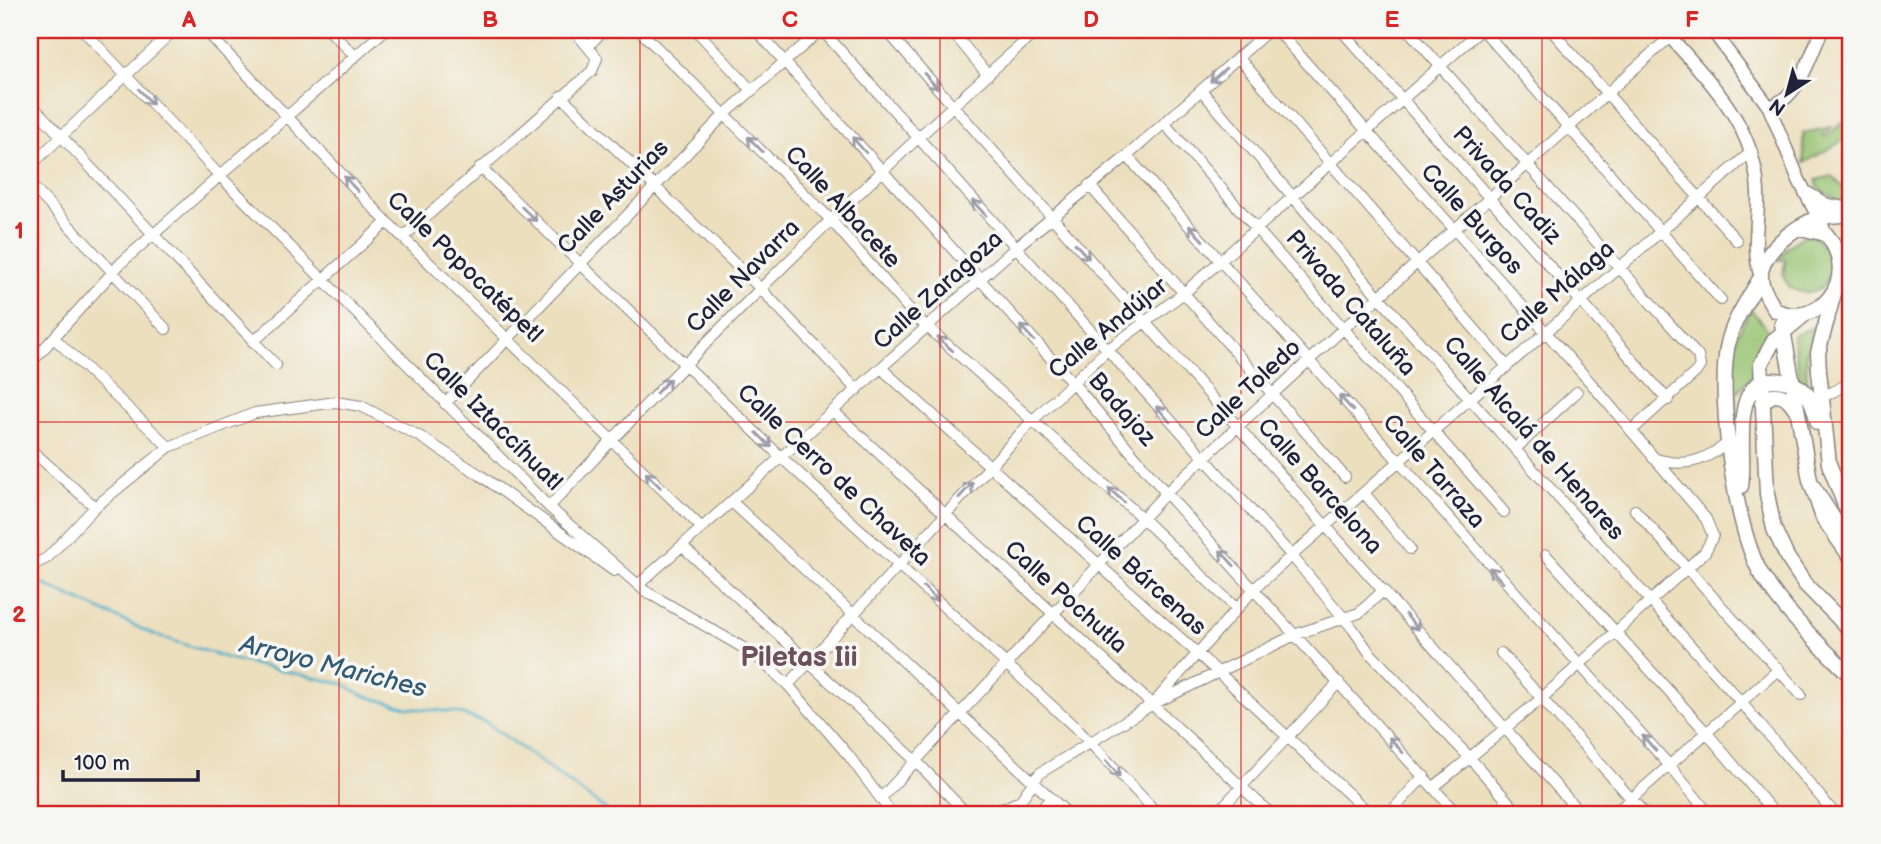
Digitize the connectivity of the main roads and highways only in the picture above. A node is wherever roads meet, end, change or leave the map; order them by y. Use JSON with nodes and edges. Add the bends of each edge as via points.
{"nodes":[{"id":1,"x":1807,"y":194,"type":"road end"},
{"id":2,"x":1851,"y":211,"type":"edge"},
{"id":3,"x":1800,"y":228,"type":"junction"},
{"id":4,"x":1851,"y":261,"type":"edge"},
{"id":5,"x":1842,"y":275,"type":"junction"},
{"id":6,"x":1760,"y":277,"type":"junction"},
{"id":7,"x":1834,"y":293,"type":"junction"},
{"id":8,"x":1775,"y":310,"type":"junction"},
{"id":9,"x":1804,"y":315,"type":"junction"},
{"id":10,"x":1784,"y":330,"type":"junction"},
{"id":11,"x":1761,"y":383,"type":"junction"},
{"id":12,"x":1794,"y":384,"type":"junction"},
{"id":13,"x":1762,"y":403,"type":"junction"},
{"id":14,"x":1798,"y":414,"type":"junction"},
{"id":15,"x":1826,"y":440,"type":"junction"},
{"id":16,"x":1738,"y":504,"type":"junction"},
{"id":17,"x":1851,"y":521,"type":"edge"},
{"id":18,"x":1851,"y":558,"type":"edge"},
{"id":19,"x":1851,"y":631,"type":"edge"},
{"id":20,"x":1851,"y":676,"type":"edge"}],
"edges":[{"from":1,"to":2,"type":"main road","via":[[1827,206]]},
{"from":2,"to":3,"type":"main road"},
{"from":3,"to":5,"type":"main road","via":[[1826,234],[1839,253]]},
{"from":3,"to":6,"type":"main road","via":[[1774,249]]},
{"from":4,"to":5,"type":"main road"},
{"from":5,"to":7,"type":"main road"},
{"from":6,"to":8,"type":"main road"},
{"from":6,"to":16,"type":"main road","via":[[1731,331],[1727,350],[1728,443]]},
{"from":7,"to":9,"type":"main road"},
{"from":7,"to":15,"type":"main road","via":[[1818,353]]},
{"from":8,"to":9,"type":"main road"},
{"from":8,"to":10,"type":"main road"},
{"from":9,"to":10,"type":"main road"},
{"from":10,"to":11,"type":"main road","via":[[1765,354]]},
{"from":10,"to":12,"type":"main road"},
{"from":11,"to":12,"type":"main road"},
{"from":11,"to":13,"type":"main road"},
{"from":11,"to":16,"type":"main road","via":[[1744,401]]},
{"from":12,"to":14,"type":"main road"},
{"from":12,"to":15,"type":"main road","via":[[1807,392]]},
{"from":13,"to":14,"type":"main road","via":[[1772,395],[1782,395]]},
{"from":13,"to":19,"type":"main road","via":[[1767,494],[1774,529],[1805,584]]},
{"from":14,"to":18,"type":"main road","via":[[1810,480],[1823,518]]},
{"from":15,"to":17,"type":"main road","via":[[1829,464]]},
{"from":16,"to":20,"type":"main road","via":[[1742,529],[1762,576],[1800,624]]}]}
